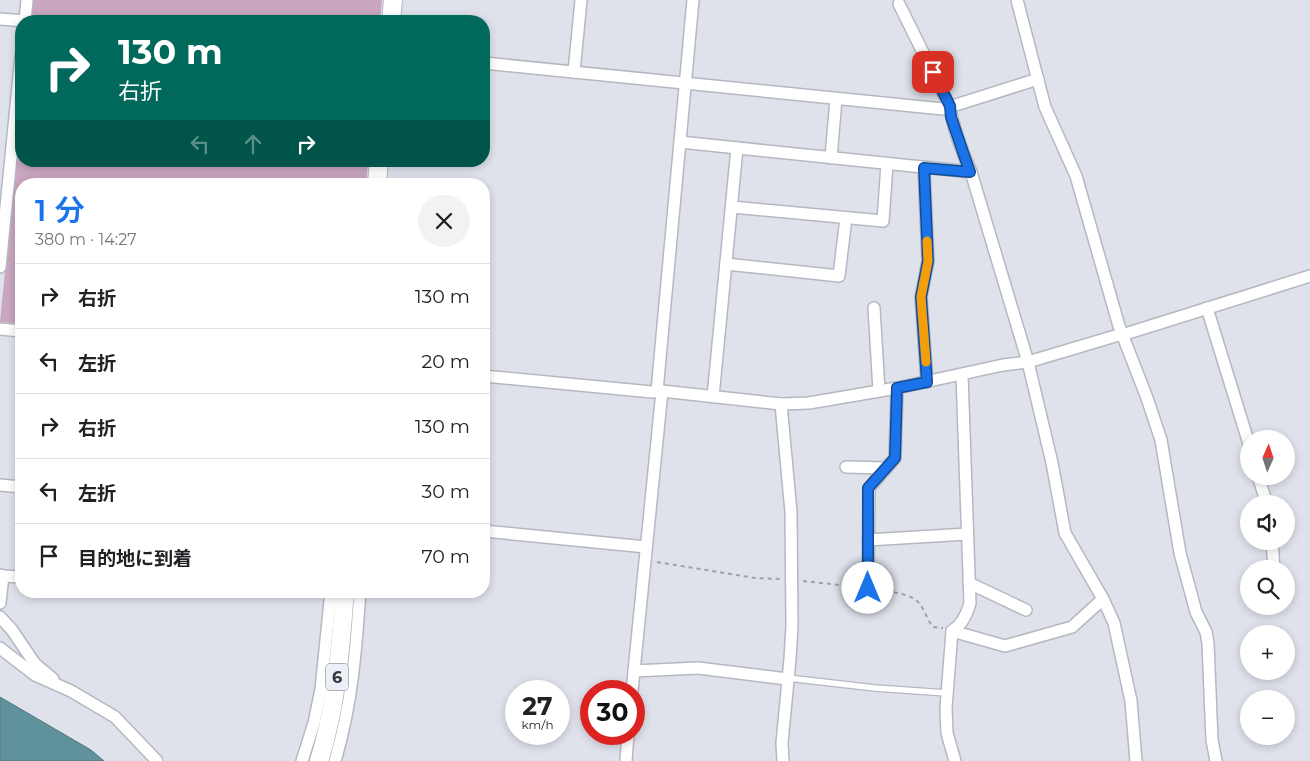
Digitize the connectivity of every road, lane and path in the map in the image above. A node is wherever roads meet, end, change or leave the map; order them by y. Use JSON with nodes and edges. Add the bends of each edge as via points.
{"nodes":[{"id":1,"x":27,"y":0,"type":"edge"},
{"id":2,"x":393,"y":0,"type":"edge"},
{"id":3,"x":582,"y":0,"type":"edge"},
{"id":4,"x":693,"y":0,"type":"edge"},
{"id":5,"x":1017,"y":0,"type":"edge"},
{"id":6,"x":899,"y":4,"type":"dead end"},
{"id":7,"x":26,"y":15,"type":"edge"},
{"id":8,"x":392,"y":15,"type":"edge"},
{"id":9,"x":0,"y":19,"type":"edge"},
{"id":10,"x":15,"y":20,"type":"edge"},
{"id":11,"x":490,"y":64,"type":"edge"},
{"id":12,"x":574,"y":72,"type":"junction"},
{"id":13,"x":1038,"y":79,"type":"junction"},
{"id":14,"x":685,"y":83,"type":"junction"},
{"id":15,"x":836,"y":99,"type":"junction"},
{"id":16,"x":950,"y":106,"type":"junction"},
{"id":17,"x":15,"y":116,"type":"edge"},
{"id":18,"x":680,"y":142,"type":"junction"},
{"id":19,"x":737,"y":148,"type":"junction"},
{"id":20,"x":831,"y":158,"type":"junction"},
{"id":21,"x":887,"y":164,"type":"junction"},
{"id":22,"x":924,"y":168,"type":"junction"},
{"id":23,"x":970,"y":172,"type":"junction"},
{"id":24,"x":732,"y":207,"type":"junction"},
{"id":25,"x":846,"y":218,"type":"junction"},
{"id":26,"x":726,"y":264,"type":"junction"},
{"id":27,"x":0,"y":267,"type":"edge"},
{"id":28,"x":1310,"y":276,"type":"edge"},
{"id":29,"x":874,"y":308,"type":"dead end"},
{"id":30,"x":1207,"y":308,"type":"junction"},
{"id":31,"x":0,"y":329,"type":"edge"},
{"id":32,"x":15,"y":330,"type":"edge"},
{"id":33,"x":1122,"y":334,"type":"junction"},
{"id":34,"x":1028,"y":362,"type":"junction"},
{"id":35,"x":962,"y":375,"type":"junction"},
{"id":36,"x":490,"y":377,"type":"edge"},
{"id":37,"x":927,"y":382,"type":"junction"},
{"id":38,"x":897,"y":388,"type":"junction"},
{"id":39,"x":659,"y":391,"type":"junction"},
{"id":40,"x":879,"y":391,"type":"junction"},
{"id":41,"x":713,"y":397,"type":"junction"},
{"id":42,"x":781,"y":404,"type":"junction"},
{"id":43,"x":1245,"y":430,"type":"edge"},
{"id":44,"x":846,"y":468,"type":"dead end"},
{"id":45,"x":886,"y":468,"type":"junction"},
{"id":46,"x":0,"y":485,"type":"edge"},
{"id":47,"x":15,"y":486,"type":"edge"},
{"id":48,"x":490,"y":533,"type":"edge"},
{"id":49,"x":967,"y":534,"type":"junction"},
{"id":50,"x":868,"y":540,"type":"junction"},
{"id":51,"x":646,"y":547,"type":"junction"},
{"id":52,"x":645,"y":560,"type":"junction"},
{"id":53,"x":1,"y":576,"type":"edge"},
{"id":54,"x":15,"y":577,"type":"edge"},
{"id":55,"x":792,"y":580,"type":"junction"},
{"id":56,"x":969,"y":583,"type":"junction"},
{"id":57,"x":868,"y":588,"type":"junction"},
{"id":58,"x":330,"y":598,"type":"edge"},
{"id":59,"x":344,"y":598,"type":"edge"},
{"id":60,"x":359,"y":598,"type":"edge"},
{"id":61,"x":1103,"y":599,"type":"junction"},
{"id":62,"x":0,"y":603,"type":"edge"},
{"id":63,"x":1026,"y":610,"type":"dead end"},
{"id":64,"x":0,"y":617,"type":"edge"},
{"id":65,"x":954,"y":630,"type":"junction"},
{"id":66,"x":0,"y":648,"type":"edge"},
{"id":67,"x":634,"y":671,"type":"junction"},
{"id":68,"x":788,"y":678,"type":"junction"},
{"id":69,"x":633,"y":680,"type":"edge"},
{"id":70,"x":71,"y":691,"type":"junction"},
{"id":71,"x":947,"y":693,"type":"junction"},
{"id":72,"x":627,"y":745,"type":"edge"},
{"id":73,"x":157,"y":761,"type":"edge"},
{"id":74,"x":302,"y":761,"type":"edge"},
{"id":75,"x":319,"y":761,"type":"edge"},
{"id":76,"x":335,"y":761,"type":"edge"},
{"id":77,"x":626,"y":761,"type":"edge"},
{"id":78,"x":783,"y":761,"type":"edge"},
{"id":79,"x":955,"y":761,"type":"edge"},
{"id":80,"x":1136,"y":761,"type":"edge"},
{"id":81,"x":1216,"y":761,"type":"edge"}],
"edges":[{"from":1,"to":7,"type":"street"},
{"from":2,"to":8,"type":"main road"},
{"from":3,"to":12,"type":"street"},
{"from":4,"to":14,"type":"street"},
{"from":5,"to":13,"type":"street"},
{"from":6,"to":16,"type":"street"},
{"from":9,"to":10,"type":"street"},
{"from":11,"to":12,"type":"street"},
{"from":12,"to":14,"type":"street"},
{"from":13,"to":16,"type":"street"},
{"from":13,"to":33,"type":"street","via":[[1045,107],[1076,176]]},
{"from":14,"to":15,"type":"street"},
{"from":14,"to":18,"type":"street"},
{"from":15,"to":16,"type":"street","via":[[943,109]]},
{"from":15,"to":20,"type":"street"},
{"from":16,"to":23,"type":"street"},
{"from":17,"to":27,"type":"street"},
{"from":18,"to":19,"type":"street"},
{"from":18,"to":39,"type":"street"},
{"from":19,"to":20,"type":"street"},
{"from":19,"to":24,"type":"street"},
{"from":20,"to":21,"type":"street"},
{"from":21,"to":22,"type":"street"},
{"from":21,"to":25,"type":"street","via":[[882,221]]},
{"from":22,"to":23,"type":"street"},
{"from":22,"to":37,"type":"street","via":[[928,261],[921,297]]},
{"from":23,"to":34,"type":"street"},
{"from":24,"to":25,"type":"street"},
{"from":24,"to":26,"type":"street"},
{"from":25,"to":26,"type":"street","via":[[839,276]]},
{"from":26,"to":41,"type":"street"},
{"from":28,"to":30,"type":"street"},
{"from":29,"to":40,"type":"street"},
{"from":30,"to":33,"type":"street"},
{"from":30,"to":43,"type":"street"},
{"from":31,"to":32,"type":"street"},
{"from":33,"to":34,"type":"street"},
{"from":33,"to":81,"type":"street","via":[[1161,440],[1180,552],[1196,612],[1206,632]]},
{"from":34,"to":35,"type":"street"},
{"from":34,"to":61,"type":"street","via":[[1052,463],[1064,533]]},
{"from":35,"to":37,"type":"street"},
{"from":35,"to":49,"type":"street"},
{"from":36,"to":39,"type":"street"},
{"from":37,"to":38,"type":"street"},
{"from":38,"to":40,"type":"street"},
{"from":38,"to":45,"type":"street","via":[[895,458]]},
{"from":39,"to":41,"type":"street"},
{"from":39,"to":51,"type":"street"},
{"from":40,"to":42,"type":"street","via":[[810,403]]},
{"from":41,"to":42,"type":"street"},
{"from":42,"to":55,"type":"street","via":[[791,512]]},
{"from":44,"to":45,"type":"street"},
{"from":45,"to":50,"type":"street","via":[[868,488]]},
{"from":46,"to":47,"type":"street"},
{"from":48,"to":51,"type":"street"},
{"from":49,"to":50,"type":"street"},
{"from":49,"to":56,"type":"street"},
{"from":50,"to":57,"type":"street"},
{"from":51,"to":52,"type":"street"},
{"from":52,"to":55,"type":"path","via":[[755,578]]},
{"from":52,"to":67,"type":"street"},
{"from":53,"to":54,"type":"street"},
{"from":53,"to":62,"type":"street"},
{"from":55,"to":57,"type":"path"},
{"from":55,"to":68,"type":"street"},
{"from":56,"to":63,"type":"street"},
{"from":56,"to":65,"type":"street","via":[[967,614]]},
{"from":57,"to":65,"type":"path","via":[[912,598],[918,601],[932,627]]},
{"from":58,"to":74,"type":"street","via":[[321,689]]},
{"from":59,"to":75,"type":"main road","number":"6","via":[[336,690]]},
{"from":60,"to":76,"type":"street","via":[[353,681]]},
{"from":61,"to":65,"type":"street","via":[[1072,627],[1005,646]]},
{"from":61,"to":80,"type":"street","via":[[1114,623],[1130,701]]},
{"from":64,"to":70,"type":"street","via":[[35,664]]},
{"from":65,"to":71,"type":"street"},
{"from":66,"to":70,"type":"street","via":[[34,675]]},
{"from":67,"to":68,"type":"street","via":[[698,668]]},
{"from":67,"to":69,"type":"street"},
{"from":68,"to":71,"type":"lane"},
{"from":68,"to":78,"type":"street"},
{"from":70,"to":73,"type":"street","via":[[115,717]]},
{"from":71,"to":79,"type":"street","via":[[947,733]]},
{"from":72,"to":77,"type":"street"}]}
